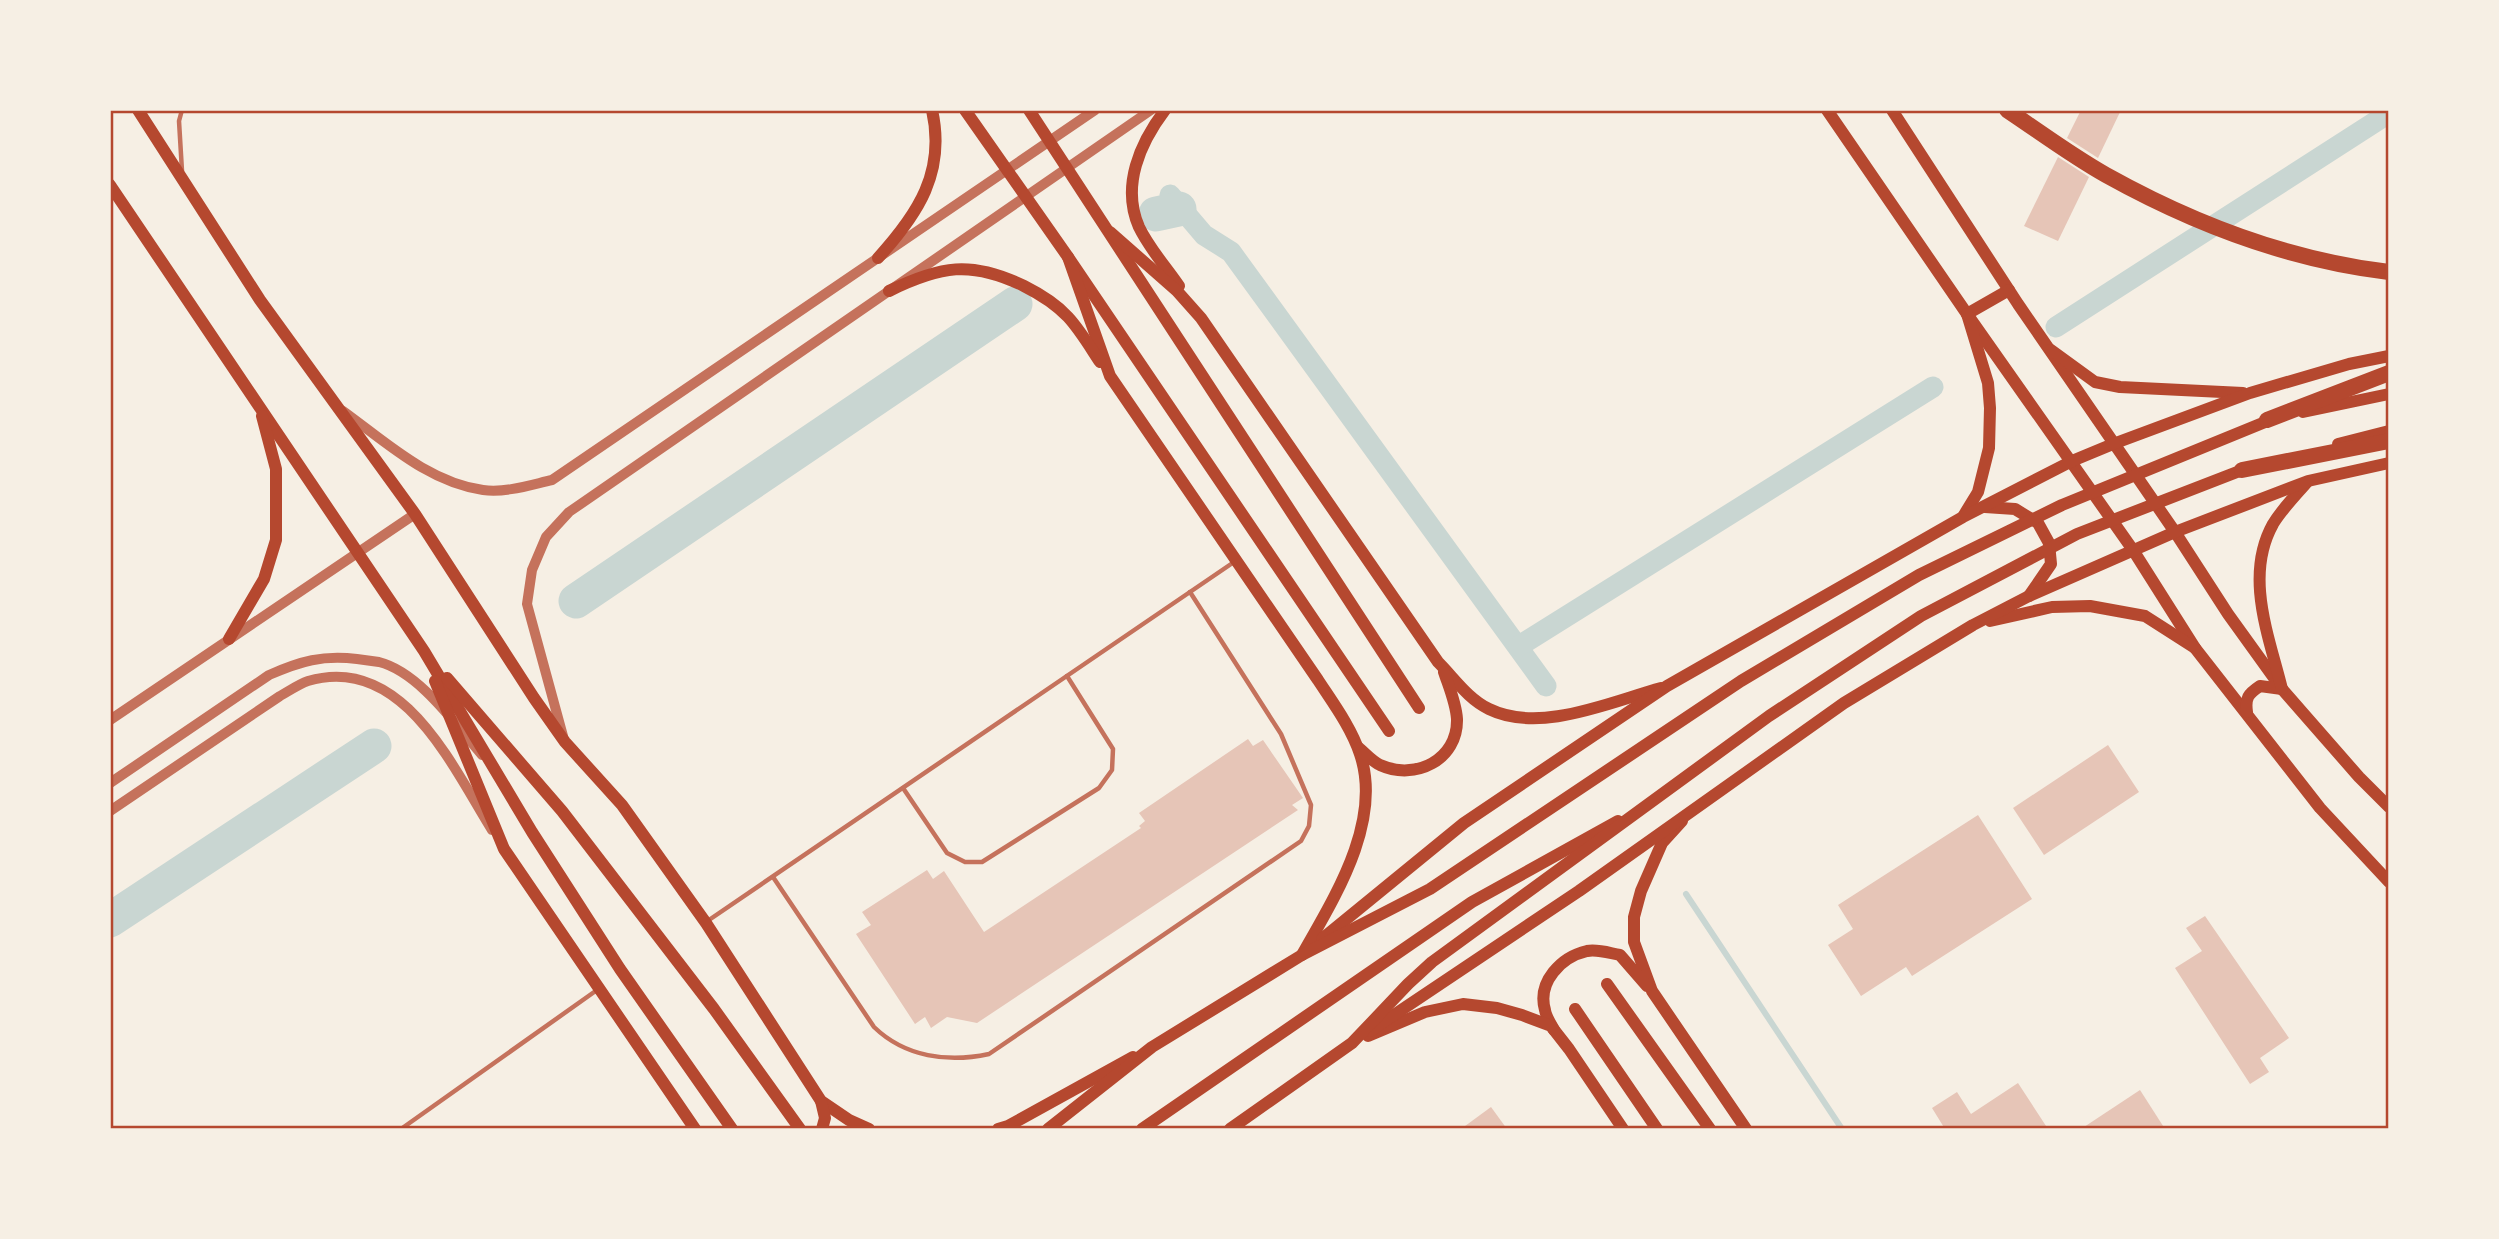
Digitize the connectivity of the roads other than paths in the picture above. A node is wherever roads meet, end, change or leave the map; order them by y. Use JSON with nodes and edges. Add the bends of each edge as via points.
{"nodes":[{"id":1,"x":138,"y":110,"type":"edge"},
{"id":2,"x":182,"y":110,"type":"edge"},
{"id":3,"x":932,"y":110,"type":"edge"},
{"id":4,"x":965,"y":110,"type":"edge"},
{"id":5,"x":1029,"y":110,"type":"edge"},
{"id":6,"x":1095,"y":110,"type":"edge"},
{"id":7,"x":1151,"y":110,"type":"edge"},
{"id":8,"x":1165,"y":110,"type":"edge"},
{"id":9,"x":1827,"y":110,"type":"edge"},
{"id":10,"x":1892,"y":110,"type":"edge"},
{"id":11,"x":2007,"y":110,"type":"edge"},
{"id":12,"x":1049,"y":141,"type":"junction"},
{"id":13,"x":1068,"y":168,"type":"junction"},
{"id":14,"x":1007,"y":170,"type":"junction"},
{"id":15,"x":182,"y":179,"type":"junction"},
{"id":16,"x":110,"y":185,"type":"edge"},
{"id":17,"x":1026,"y":197,"type":"junction"},
{"id":18,"x":1110,"y":232,"type":"junction"},
{"id":19,"x":1068,"y":257,"type":"junction"},
{"id":20,"x":878,"y":258,"type":"junction"},
{"id":21,"x":2389,"y":272,"type":"edge"},
{"id":22,"x":2009,"y":290,"type":"junction"},
{"id":23,"x":889,"y":291,"type":"junction"},
{"id":24,"x":1966,"y":314,"type":"junction"},
{"id":25,"x":1201,"y":318,"type":"junction"},
{"id":26,"x":2051,"y":350,"type":"junction"},
{"id":27,"x":2389,"y":356,"type":"edge"},
{"id":28,"x":2389,"y":373,"type":"edge"},
{"id":29,"x":1110,"y":376,"type":"junction"},
{"id":30,"x":2250,"y":393,"type":"junction"},
{"id":31,"x":2389,"y":394,"type":"edge"},
{"id":32,"x":259,"y":406,"type":"junction"},
{"id":33,"x":337,"y":407,"type":"junction"},
{"id":34,"x":2267,"y":419,"type":"junction"},
{"id":35,"x":2389,"y":430,"type":"edge"},
{"id":36,"x":2389,"y":441,"type":"edge"},
{"id":37,"x":2113,"y":444,"type":"junction"},
{"id":38,"x":2071,"y":461,"type":"junction"},
{"id":39,"x":2389,"y":463,"type":"edge"},
{"id":40,"x":2242,"y":470,"type":"junction"},
{"id":41,"x":2308,"y":481,"type":"junction"},
{"id":42,"x":1981,"y":507,"type":"junction"},
{"id":43,"x":415,"y":514,"type":"junction"},
{"id":44,"x":1963,"y":517,"type":"junction"},
{"id":45,"x":2175,"y":532,"type":"junction"},
{"id":46,"x":2133,"y":550,"type":"junction"},
{"id":47,"x":357,"y":553,"type":"junction"},
{"id":48,"x":1238,"y":560,"type":"junction"},
{"id":49,"x":1190,"y":592,"type":"junction"},
{"id":50,"x":2029,"y":596,"type":"junction"},
{"id":51,"x":1973,"y":625,"type":"junction"},
{"id":52,"x":229,"y":639,"type":"junction"},
{"id":53,"x":2195,"y":648,"type":"junction"},
{"id":54,"x":424,"y":651,"type":"junction"},
{"id":55,"x":1442,"y":666,"type":"junction"},
{"id":56,"x":1068,"y":676,"type":"junction"},
{"id":57,"x":1667,"y":686,"type":"junction"},
{"id":58,"x":2282,"y":689,"type":"junction"},
{"id":59,"x":1419,"y":708,"type":"dead end"},
{"id":60,"x":2248,"y":713,"type":"junction"},
{"id":61,"x":448,"y":715,"type":"junction"},
{"id":62,"x":110,"y":720,"type":"edge"},
{"id":63,"x":1389,"y":731,"type":"dead end"},
{"id":64,"x":565,"y":742,"type":"junction"},
{"id":65,"x":1356,"y":745,"type":"junction"},
{"id":66,"x":495,"y":770,"type":"junction"},
{"id":67,"x":110,"y":783,"type":"edge"},
{"id":68,"x":903,"y":788,"type":"junction"},
{"id":69,"x":2389,"y":807,"type":"edge"},
{"id":70,"x":1693,"y":809,"type":"junction"},
{"id":71,"x":1639,"y":810,"type":"junction"},
{"id":72,"x":110,"y":811,"type":"edge"},
{"id":73,"x":504,"y":849,"type":"junction"},
{"id":74,"x":773,"y":877,"type":"junction"},
{"id":75,"x":2389,"y":882,"type":"edge"},
{"id":76,"x":706,"y":923,"type":"junction"},
{"id":77,"x":1302,"y":955,"type":"junction"},
{"id":78,"x":1607,"y":984,"type":"dead end"},
{"id":79,"x":600,"y":989,"type":"junction"},
{"id":80,"x":1652,"y":991,"type":"junction"},
{"id":81,"x":1575,"y":1009,"type":"dead end"},
{"id":82,"x":1556,"y":1033,"type":"junction"},
{"id":83,"x":1352,"y":1043,"type":"junction"},
{"id":84,"x":1152,"y":1047,"type":"junction"},
{"id":85,"x":821,"y":1101,"type":"junction"},
{"id":86,"x":401,"y":1129,"type":"edge"},
{"id":87,"x":695,"y":1129,"type":"edge"},
{"id":88,"x":732,"y":1129,"type":"edge"},
{"id":89,"x":800,"y":1129,"type":"edge"},
{"id":90,"x":822,"y":1129,"type":"edge"},
{"id":91,"x":869,"y":1129,"type":"edge"},
{"id":92,"x":998,"y":1129,"type":"edge"},
{"id":93,"x":1048,"y":1129,"type":"edge"},
{"id":94,"x":1142,"y":1129,"type":"edge"},
{"id":95,"x":1230,"y":1129,"type":"edge"},
{"id":96,"x":1623,"y":1129,"type":"edge"},
{"id":97,"x":1657,"y":1129,"type":"edge"},
{"id":98,"x":1710,"y":1129,"type":"edge"},
{"id":99,"x":1746,"y":1129,"type":"edge"}],
"edges":[{"from":1,"to":15,"type":"main road"},
{"from":2,"to":15,"type":"lane"},
{"from":3,"to":20,"type":"main road","via":[[937,133],[935,161],[922,202]]},
{"from":4,"to":14,"type":"main road"},
{"from":5,"to":12,"type":"main road"},
{"from":6,"to":12,"type":"street"},
{"from":7,"to":13,"type":"street"},
{"from":8,"to":25,"type":"main road","via":[[1143,142],[1137,162],[1134,215]]},
{"from":9,"to":24,"type":"main road"},
{"from":10,"to":22,"type":"main road"},
{"from":11,"to":21,"type":"highway","via":[[2105,174],[2206,225],[2310,258]]},
{"from":12,"to":13,"type":"main road"},
{"from":12,"to":14,"type":"street"},
{"from":13,"to":17,"type":"street"},
{"from":13,"to":18,"type":"main road"},
{"from":14,"to":17,"type":"main road"},
{"from":14,"to":20,"type":"street"},
{"from":15,"to":33,"type":"main road","via":[[260,300]]},
{"from":16,"to":32,"type":"main road"},
{"from":17,"to":19,"type":"main road"},
{"from":17,"to":23,"type":"street"},
{"from":18,"to":25,"type":"main road"},
{"from":18,"to":59,"type":"main road"},
{"from":19,"to":29,"type":"main road"},
{"from":19,"to":63,"type":"main road"},
{"from":20,"to":33,"type":"street","via":[[552,480],[485,490],[452,483],[424,470]]},
{"from":22,"to":24,"type":"main road"},
{"from":22,"to":26,"type":"main road"},
{"from":23,"to":29,"type":"main road","via":[[946,269],[966,268],[1005,277],[1047,298],[1069,317]]},
{"from":23,"to":64,"type":"street","via":[[569,512],[546,537],[532,570],[527,604]]},
{"from":24,"to":38,"type":"main road"},
{"from":24,"to":44,"type":"main road","via":[[1988,383],[1990,448],[1978,492]]},
{"from":25,"to":55,"type":"main road"},
{"from":26,"to":30,"type":"main road","via":[[2095,383]]},
{"from":26,"to":37,"type":"main road"},
{"from":27,"to":30,"type":"main road"},
{"from":28,"to":34,"type":"highway"},
{"from":29,"to":48,"type":"main road"},
{"from":30,"to":37,"type":"main road"},
{"from":31,"to":34,"type":"main road"},
{"from":32,"to":47,"type":"main road"},
{"from":32,"to":52,"type":"main road","via":[[276,469],[276,540],[264,579]]},
{"from":33,"to":43,"type":"main road"},
{"from":34,"to":77,"type":"main road","via":[[2062,505],[1919,575],[1741,681],[1430,888]]},
{"from":35,"to":40,"type":"main road"},
{"from":36,"to":40,"type":"highway"},
{"from":37,"to":38,"type":"main road"},
{"from":37,"to":45,"type":"main road"},
{"from":38,"to":42,"type":"main road"},
{"from":38,"to":46,"type":"main road"},
{"from":39,"to":41,"type":"main road"},
{"from":40,"to":71,"type":"main road","via":[[2077,534],[1922,616],[1769,716]]},
{"from":41,"to":45,"type":"main road"},
{"from":41,"to":58,"type":"main road","via":[[2273,525],[2260,576],[2260,604]]},
{"from":42,"to":44,"type":"main road"},
{"from":42,"to":50,"type":"main road","via":[[2015,509],[2038,523],[2049,543],[2051,564]]},
{"from":43,"to":47,"type":"street"},
{"from":43,"to":64,"type":"main road"},
{"from":44,"to":57,"type":"main road"},
{"from":45,"to":46,"type":"main road"},
{"from":45,"to":58,"type":"main road"},
{"from":46,"to":50,"type":"main road"},
{"from":46,"to":53,"type":"main road"},
{"from":47,"to":52,"type":"street"},
{"from":47,"to":54,"type":"main road"},
{"from":48,"to":49,"type":"lane"},
{"from":48,"to":65,"type":"main road"},
{"from":49,"to":56,"type":"lane"},
{"from":49,"to":74,"type":"lane","via":[[1281,734],[1311,805],[1309,826],[1301,841],[989,1054],[967,1059],[942,1058],[887,1040]]},
{"from":50,"to":51,"type":"main road"},
{"from":51,"to":53,"type":"main road","via":[[2052,607],[2090,607],[2145,616]]},
{"from":51,"to":70,"type":"main road","via":[[1844,703]]},
{"from":52,"to":62,"type":"street"},
{"from":53,"to":60,"type":"main road"},
{"from":54,"to":61,"type":"main road"},
{"from":54,"to":66,"type":"main road"},
{"from":54,"to":89,"type":"main road","via":[[562,811]]},
{"from":55,"to":57,"type":"main road","via":[[1489,709],[1521,719],[1546,719]]},
{"from":55,"to":65,"type":"main road","via":[[1457,717],[1452,744],[1443,755],[1410,771],[1378,764]]},
{"from":56,"to":68,"type":"lane"},
{"from":56,"to":68,"type":"lane","via":[[1113,749],[1112,770],[1099,788],[982,862],[965,862],[947,853]]},
{"from":57,"to":77,"type":"main road","via":[[1464,823]]},
{"from":58,"to":60,"type":"main road","via":[[2260,686],[2249,693],[2245,702]]},
{"from":58,"to":69,"type":"main road"},
{"from":60,"to":75,"type":"main road","via":[[2320,808]]},
{"from":61,"to":66,"type":"street"},
{"from":61,"to":67,"type":"street","via":[[407,677],[380,663],[343,657],[298,662],[269,675]]},
{"from":61,"to":73,"type":"main road"},
{"from":64,"to":76,"type":"main road","via":[[622,805]]},
{"from":65,"to":77,"type":"main road","via":[[1367,782],[1363,814],[1344,881]]},
{"from":66,"to":88,"type":"main road","via":[[620,970]]},
{"from":68,"to":74,"type":"lane"},
{"from":70,"to":80,"type":"main road","via":[[1662,843],[1634,917],[1634,942]]},
{"from":70,"to":83,"type":"main road"},
{"from":71,"to":83,"type":"main road","via":[[1432,962]]},
{"from":71,"to":94,"type":"main road","via":[[1472,902]]},
{"from":72,"to":73,"type":"street","via":[[280,696],[308,681],[356,679],[380,687],[409,707],[442,750]]},
{"from":73,"to":79,"type":"main road"},
{"from":74,"to":76,"type":"lane"},
{"from":76,"to":85,"type":"main road"},
{"from":77,"to":84,"type":"main road"},
{"from":78,"to":98,"type":"main road"},
{"from":79,"to":86,"type":"lane"},
{"from":79,"to":87,"type":"main road"},
{"from":80,"to":82,"type":"main road","via":[[1620,955],[1588,951],[1567,958],[1544,988],[1545,1013]]},
{"from":80,"to":99,"type":"main road"},
{"from":81,"to":97,"type":"main road"},
{"from":82,"to":83,"type":"main road","via":[[1551,1026],[1522,1015],[1463,1004],[1425,1012]]},
{"from":82,"to":96,"type":"main road"},
{"from":83,"to":95,"type":"main road"},
{"from":84,"to":92,"type":"main road"},
{"from":84,"to":93,"type":"main road"},
{"from":85,"to":90,"type":"main road"},
{"from":85,"to":91,"type":"main road"}]}
